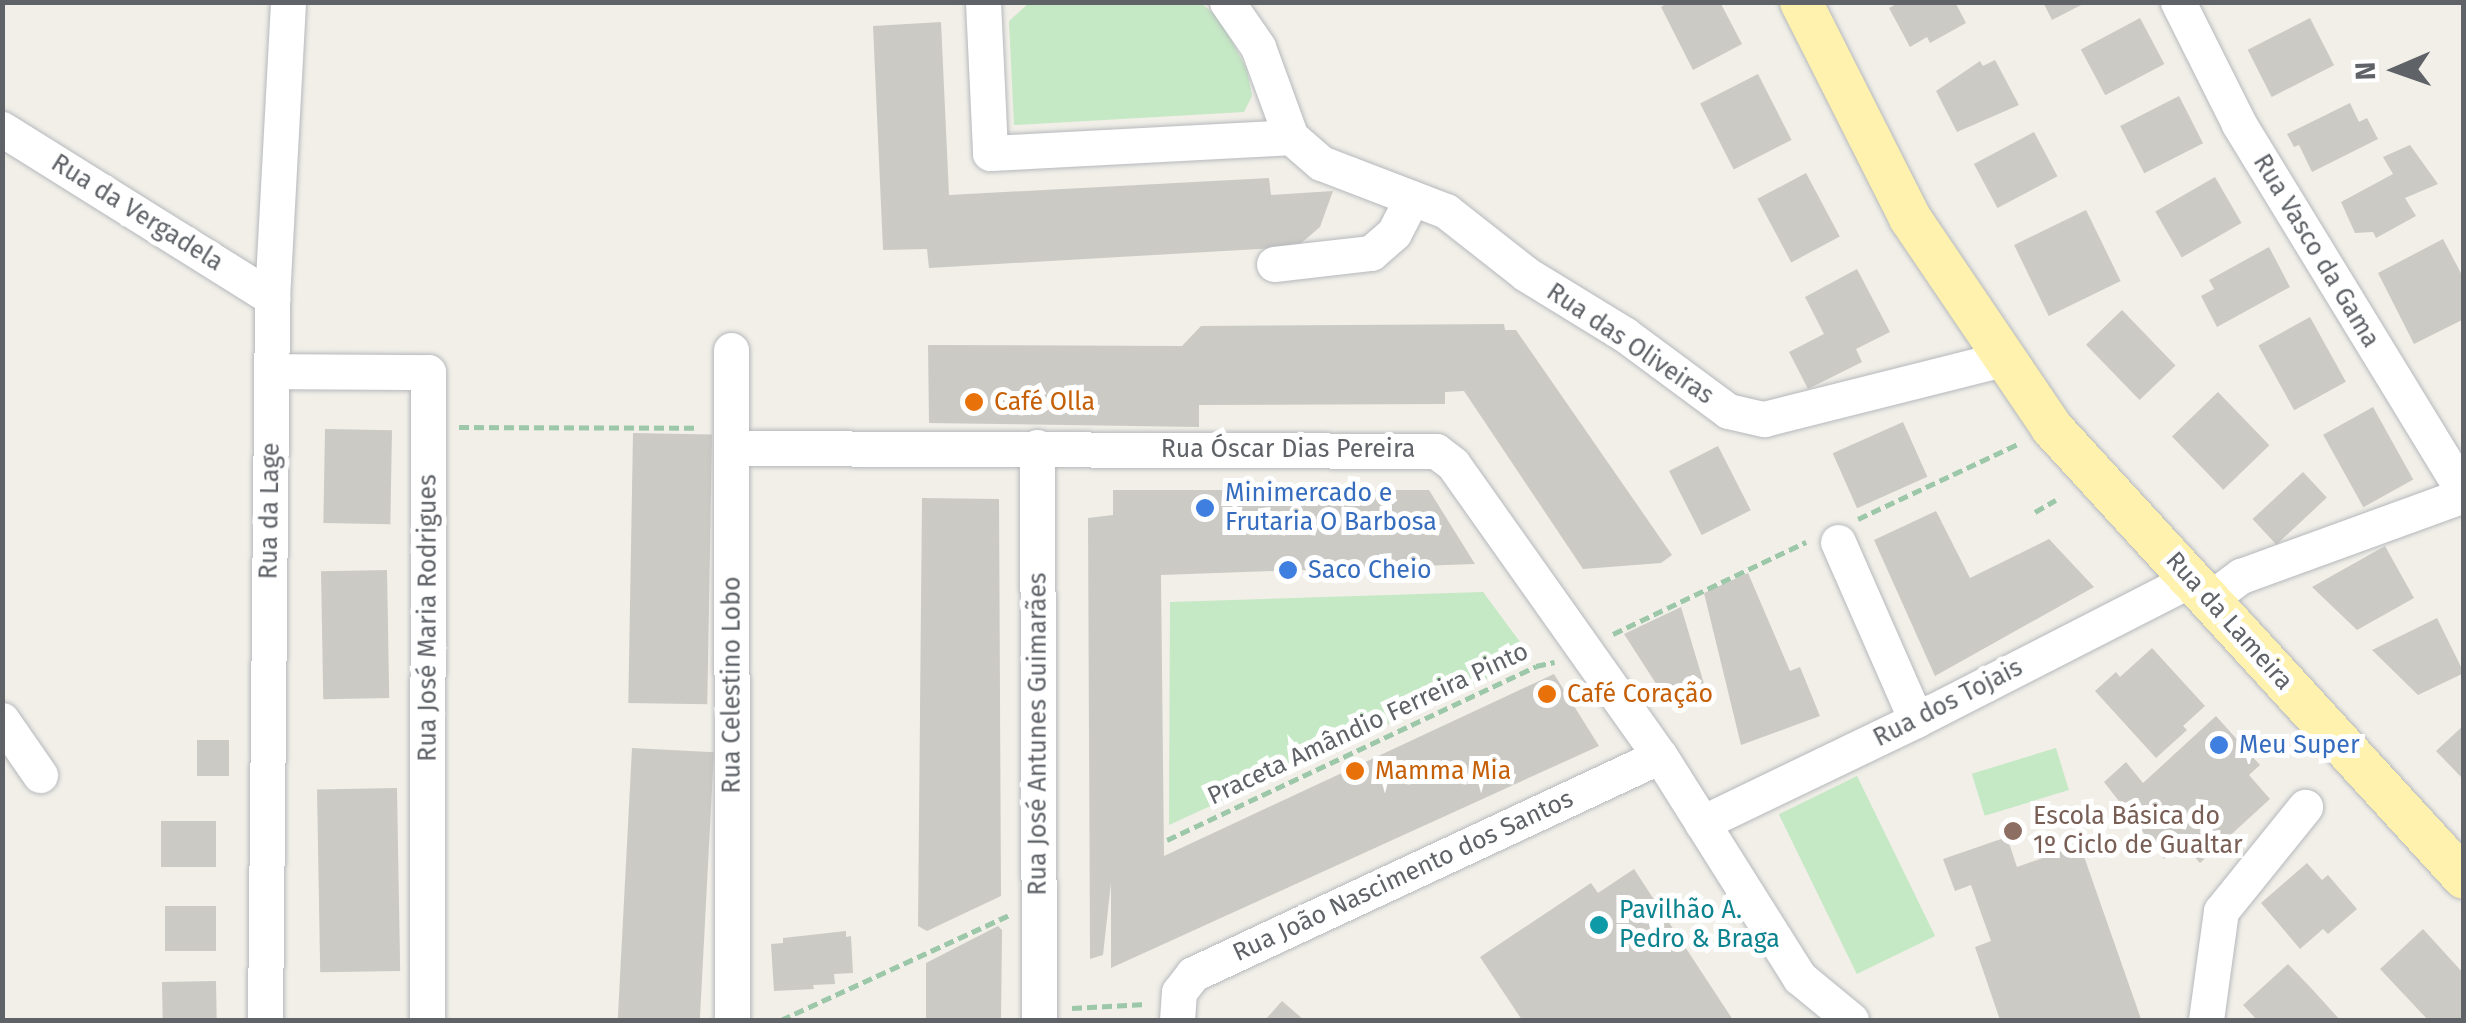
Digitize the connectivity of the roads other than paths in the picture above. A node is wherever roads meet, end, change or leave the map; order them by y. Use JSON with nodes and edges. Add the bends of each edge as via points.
{"nodes":[{"id":1,"x":288,"y":2,"type":"edge"},
{"id":2,"x":982,"y":2,"type":"edge"},
{"id":3,"x":1226,"y":2,"type":"edge"},
{"id":4,"x":1801,"y":2,"type":"edge"},
{"id":5,"x":2178,"y":2,"type":"edge"},
{"id":6,"x":2,"y":129,"type":"edge"},
{"id":7,"x":1291,"y":137,"type":"junction"},
{"id":8,"x":1412,"y":198,"type":"junction"},
{"id":9,"x":1274,"y":264,"type":"dead end"},
{"id":10,"x":272,"y":298,"type":"junction"},
{"id":11,"x":731,"y":350,"type":"dead end"},
{"id":12,"x":2002,"y":359,"type":"junction"},
{"id":13,"x":272,"y":371,"type":"junction"},
{"id":14,"x":731,"y":438,"type":"junction"},
{"id":15,"x":1036,"y":448,"type":"junction"},
{"id":16,"x":2464,"y":494,"type":"edge"},
{"id":17,"x":1838,"y":542,"type":"dead end"},
{"id":18,"x":2201,"y":589,"type":"junction"},
{"id":19,"x":2,"y":720,"type":"edge"},
{"id":20,"x":1916,"y":720,"type":"junction"},
{"id":21,"x":1660,"y":756,"type":"junction"},
{"id":22,"x":40,"y":776,"type":"dead end"},
{"id":23,"x":2305,"y":807,"type":"dead end"},
{"id":24,"x":1702,"y":823,"type":"junction"},
{"id":25,"x":2464,"y":878,"type":"edge"},
{"id":26,"x":1177,"y":1012,"type":"edge"},
{"id":27,"x":1039,"y":1015,"type":"edge"},
{"id":28,"x":264,"y":1020,"type":"edge"},
{"id":29,"x":426,"y":1020,"type":"edge"},
{"id":30,"x":732,"y":1020,"type":"edge"},
{"id":31,"x":1850,"y":1020,"type":"edge"},
{"id":32,"x":2206,"y":1020,"type":"edge"}],
"edges":[{"from":1,"to":10,"type":"street","name":"Rua da Lage"},
{"from":2,"to":7,"type":"street","via":[[990,153]]},
{"from":3,"to":7,"type":"street","via":[[1258,46]]},
{"from":4,"to":12,"type":"main road","name":"Rua da Lameira","via":[[1910,218]]},
{"from":5,"to":16,"type":"street","name":"Rua Vasco da Gama","via":[[2238,124]]},
{"from":6,"to":10,"type":"street","name":"Rua da Vergadela"},
{"from":7,"to":8,"type":"street","name":"Rua das Oliveiras","via":[[1321,162]]},
{"from":8,"to":9,"type":"street","via":[[1394,232],[1371,253]]},
{"from":8,"to":12,"type":"street","name":"Rua das Oliveiras","via":[[1446,211],[1526,274],[1624,334],[1728,411],[1764,419]]},
{"from":10,"to":13,"type":"street","name":"Rua da Lage"},
{"from":11,"to":14,"type":"street","name":"Rua Celestino Lobo"},
{"from":12,"to":18,"type":"main road","name":"Rua da Lameira","via":[[2052,428]]},
{"from":13,"to":28,"type":"street","name":"Rua da Lage"},
{"from":13,"to":29,"type":"street","name":"Rua José Maria Rodrigues","via":[[428,372]]},
{"from":14,"to":15,"type":"street","name":"Rua Óscar Dias Pereira"},
{"from":14,"to":30,"type":"street","name":"Rua Celestino Lobo"},
{"from":15,"to":21,"type":"street","name":"Rua Óscar Dias Pereira","via":[[1436,451],[1454,464]]},
{"from":15,"to":27,"type":"street","name":"Rua José Antunes Guimarães"},
{"from":16,"to":18,"type":"street","name":"Rua dos Tojais"},
{"from":17,"to":20,"type":"street"},
{"from":18,"to":20,"type":"street","name":"Rua dos Tojais"},
{"from":18,"to":25,"type":"main road","name":"Rua da Lameira"},
{"from":19,"to":22,"type":"street"},
{"from":20,"to":24,"type":"street","name":"Rua dos Tojais"},
{"from":21,"to":24,"type":"street","name":"Rua Óscar Dias Pereira"},
{"from":21,"to":26,"type":"street","name":"Rua João Nascimento dos Santos","via":[[1193,974]]},
{"from":23,"to":32,"type":"street","via":[[2221,911]]},
{"from":24,"to":31,"type":"street","name":"Rua Óscar Dias Pereira","via":[[1800,978]]}]}
